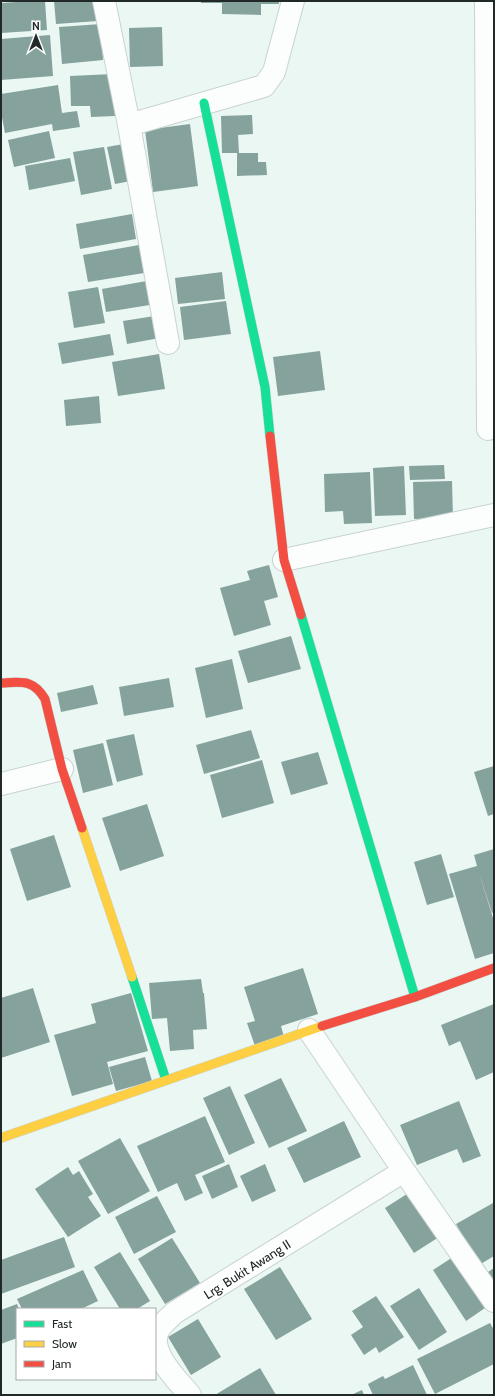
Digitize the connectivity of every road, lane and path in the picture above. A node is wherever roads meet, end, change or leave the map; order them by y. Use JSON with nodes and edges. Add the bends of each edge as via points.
{"nodes":[{"id":1,"x":104,"y":1,"type":"edge"},
{"id":2,"x":293,"y":1,"type":"edge"},
{"id":3,"x":486,"y":1,"type":"edge"},
{"id":4,"x":204,"y":103,"type":"junction"},
{"id":5,"x":129,"y":125,"type":"junction"},
{"id":6,"x":168,"y":343,"type":"dead end"},
{"id":7,"x":488,"y":429,"type":"dead end"},
{"id":8,"x":494,"y":515,"type":"edge"},
{"id":9,"x":284,"y":560,"type":"junction"},
{"id":10,"x":1,"y":683,"type":"edge"},
{"id":11,"x":62,"y":769,"type":"junction"},
{"id":12,"x":1,"y":784,"type":"edge"},
{"id":13,"x":494,"y":968,"type":"edge"},
{"id":14,"x":415,"y":997,"type":"junction"},
{"id":15,"x":309,"y":1030,"type":"junction"},
{"id":16,"x":166,"y":1080,"type":"junction"},
{"id":17,"x":1,"y":1138,"type":"edge"},
{"id":18,"x":404,"y":1171,"type":"junction"},
{"id":19,"x":494,"y":1301,"type":"edge"},
{"id":20,"x":156,"y":1339,"type":"edge"},
{"id":21,"x":156,"y":1346,"type":"edge"},
{"id":22,"x":190,"y":1395,"type":"edge"}],
"edges":[{"from":1,"to":5,"type":"street"},
{"from":2,"to":4,"type":"street","via":[[274,72],[264,86]]},
{"from":3,"to":7,"type":"street"},
{"from":4,"to":5,"type":"street"},
{"from":4,"to":9,"type":"street","via":[[265,387]]},
{"from":5,"to":6,"type":"street"},
{"from":8,"to":9,"type":"street"},
{"from":9,"to":14,"type":"street"},
{"from":10,"to":11,"type":"street","via":[[20,682],[38,689],[45,699]]},
{"from":11,"to":12,"type":"street"},
{"from":11,"to":16,"type":"street"},
{"from":13,"to":14,"type":"street"},
{"from":14,"to":15,"type":"street"},
{"from":15,"to":16,"type":"street"},
{"from":15,"to":18,"type":"street"},
{"from":16,"to":17,"type":"street"},
{"from":18,"to":19,"type":"street"},
{"from":18,"to":20,"type":"street","name":"Lrg. Bukit Awang II","via":[[174,1313],[159,1329]]},
{"from":21,"to":22,"type":"street","name":"Lrg. Bukit Awang II","via":[[158,1354]]}]}
